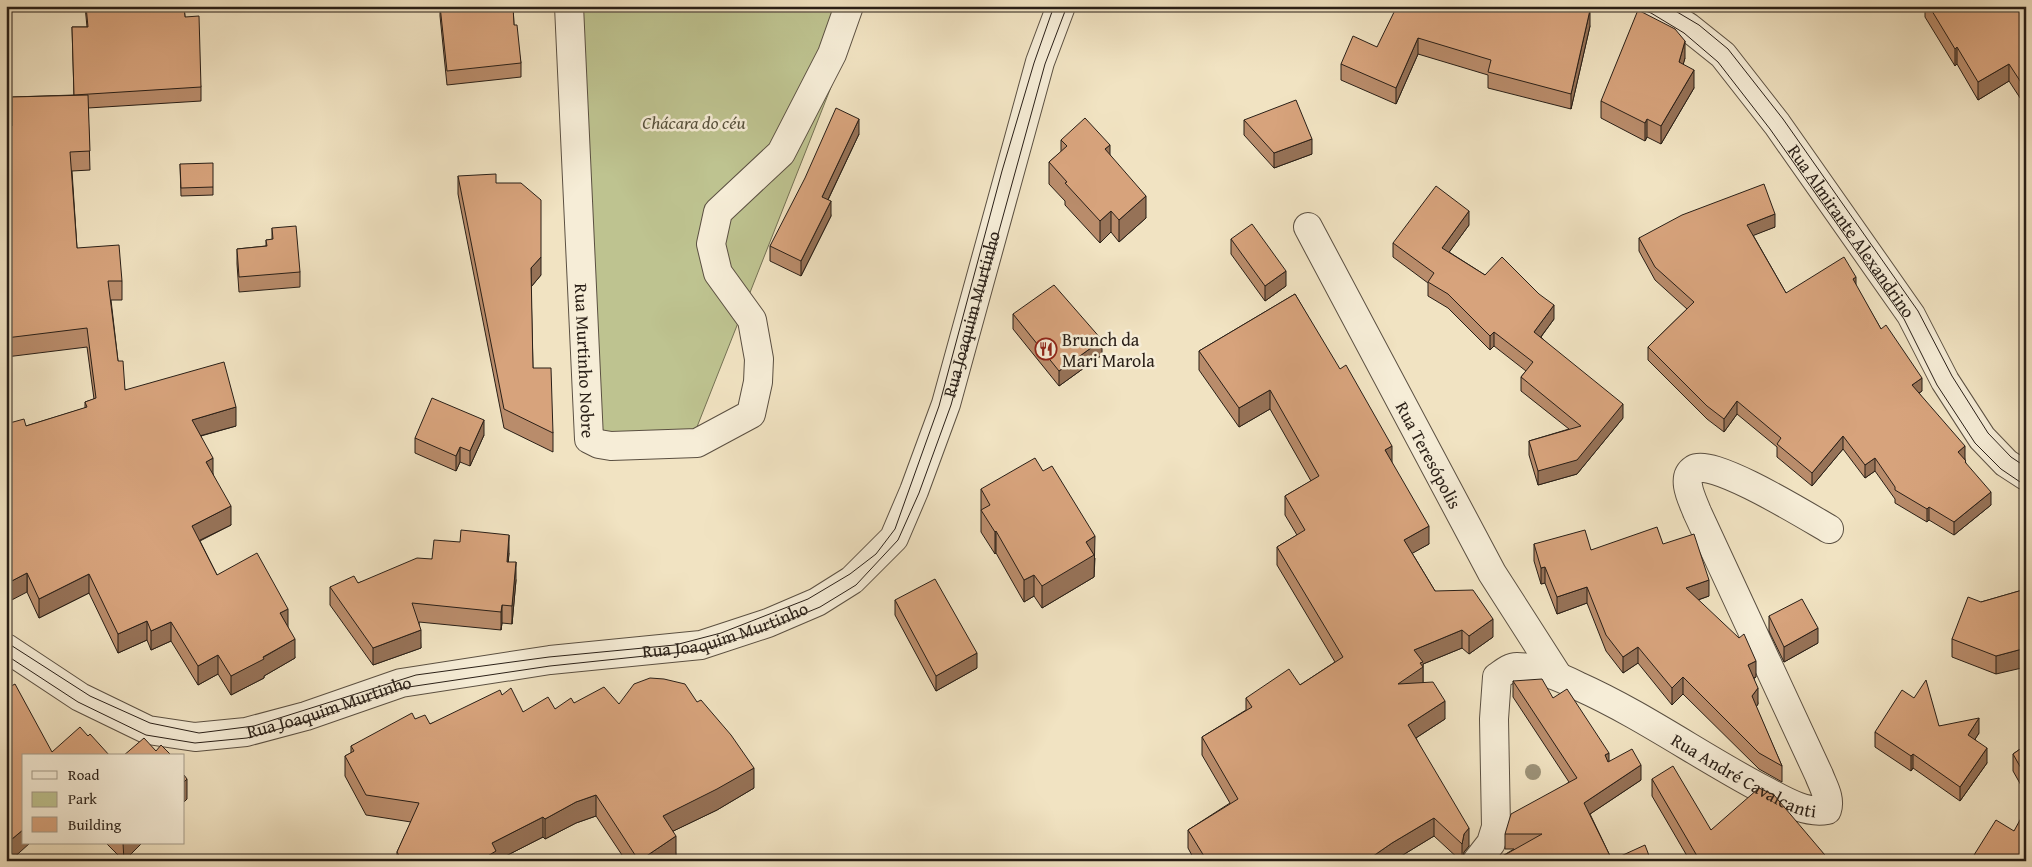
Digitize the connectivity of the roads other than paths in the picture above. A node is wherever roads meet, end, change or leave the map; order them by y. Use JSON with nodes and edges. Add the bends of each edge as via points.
{"nodes":[{"id":1,"x":569,"y":6,"type":"edge"},
{"id":2,"x":849,"y":6,"type":"edge"},
{"id":3,"x":1061,"y":6,"type":"edge"},
{"id":4,"x":1655,"y":6,"type":"edge"},
{"id":5,"x":1308,"y":227,"type":"dead end"},
{"id":6,"x":2026,"y":476,"type":"edge"},
{"id":7,"x":1829,"y":529,"type":"dead end"},
{"id":8,"x":6,"y":648,"type":"edge"},
{"id":9,"x":1558,"y":676,"type":"junction"},
{"id":10,"x":1477,"y":861,"type":"edge"}],
"edges":[{"from":1,"to":2,"type":"street","name":"Rua Murtinho Nobre","via":[[589,439],[611,446],[697,443],[751,414],[759,359],[752,320],[718,273],[712,244],[718,212],[781,153],[832,54]]},
{"from":3,"to":8,"type":"street","name":"Rua Joaquim Murtinho","via":[[1040,62],[946,404],[914,492],[894,538],[852,580],[817,602],[768,623],[701,645],[550,660],[401,683],[306,716],[254,730],[194,737],[148,730],[80,697]]},
{"from":4,"to":6,"type":"street","name":"Rua Almirante Alexandrino","via":[[1723,55],[1777,124],[1910,315],[1945,381],[1982,438],[2006,463]]},
{"from":5,"to":9,"type":"street","name":"Rua Teresópolis","via":[[1492,573]]},
{"from":7,"to":9,"type":"street","name":"Rua André Cavalcanti","via":[[1741,480],[1706,467],[1694,469],[1690,474],[1688,483],[1696,512],[1819,775],[1828,797],[1827,810],[1808,810],[1781,798],[1737,776],[1607,698]]},
{"from":9,"to":10,"type":"street","name":"Rua André Cavalcanti","via":[[1515,667],[1497,677],[1494,719],[1496,827],[1490,843]]}]}
